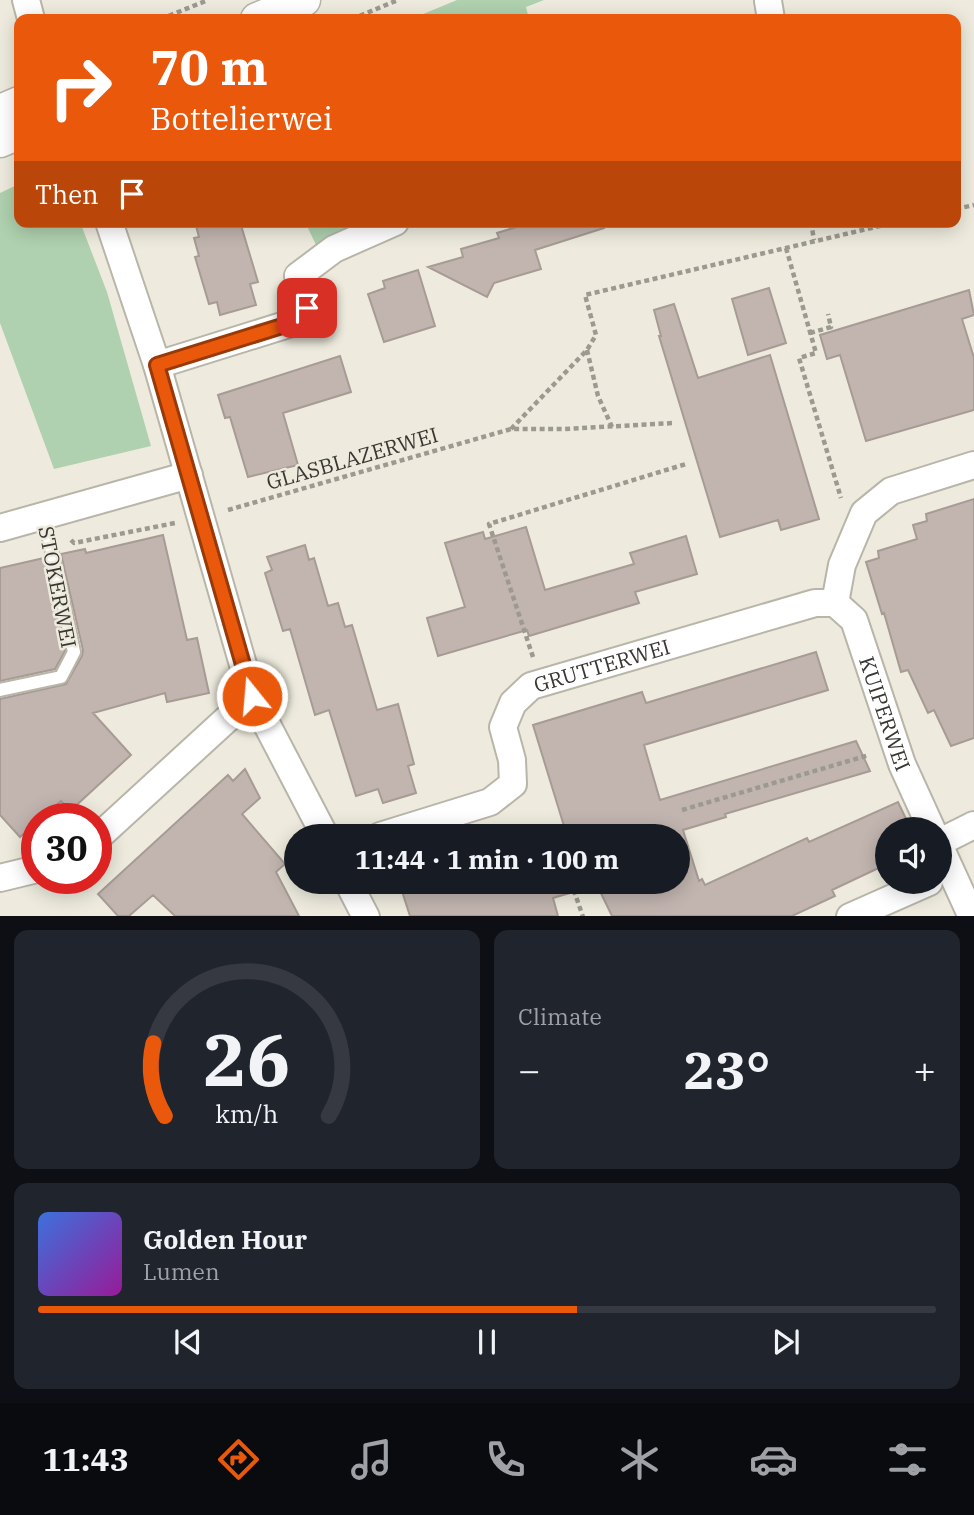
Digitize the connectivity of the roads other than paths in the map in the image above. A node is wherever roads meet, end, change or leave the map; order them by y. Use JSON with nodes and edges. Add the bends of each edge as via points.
{"nodes":[{"id":1,"x":304,"y":0,"type":"edge"},
{"id":2,"x":269,"y":14,"type":"edge"},
{"id":3,"x":111,"y":228,"type":"edge"},
{"id":4,"x":381,"y":228,"type":"edge"},
{"id":5,"x":157,"y":365,"type":"junction"},
{"id":6,"x":974,"y":465,"type":"edge"},
{"id":7,"x":189,"y":475,"type":"junction"},
{"id":8,"x":44,"y":516,"type":"junction"},
{"id":9,"x":0,"y":528,"type":"edge"},
{"id":10,"x":835,"y":603,"type":"junction"},
{"id":11,"x":0,"y":690,"type":"edge"},
{"id":12,"x":252,"y":696,"type":"junction"},
{"id":13,"x":926,"y":817,"type":"edge"},
{"id":14,"x":112,"y":824,"type":"edge"},
{"id":15,"x":319,"y":824,"type":"edge"},
{"id":16,"x":419,"y":824,"type":"edge"},
{"id":17,"x":974,"y":825,"type":"edge"},
{"id":18,"x":952,"y":836,"type":"edge"},
{"id":19,"x":21,"y":873,"type":"edge"},
{"id":20,"x":0,"y":878,"type":"edge"},
{"id":21,"x":952,"y":892,"type":"edge"},
{"id":22,"x":354,"y":894,"type":"edge"},
{"id":23,"x":901,"y":894,"type":"edge"},
{"id":24,"x":366,"y":916,"type":"edge"},
{"id":25,"x":850,"y":916,"type":"edge"},
{"id":26,"x":972,"y":916,"type":"edge"}],
"edges":[{"from":1,"to":2,"type":"street"},
{"from":3,"to":5,"type":"street"},
{"from":4,"to":5,"type":"street","via":[[334,249],[298,276],[307,308],[295,322]]},
{"from":5,"to":7,"type":"street"},
{"from":6,"to":10,"type":"street","via":[[891,491],[864,513],[842,565]]},
{"from":7,"to":8,"type":"street","name":"STOKERWEI"},
{"from":7,"to":12,"type":"street"},
{"from":8,"to":9,"type":"street","name":"STOKERWEI"},
{"from":8,"to":11,"type":"lane","name":"STOKERWEI","via":[[74,652],[61,677]]},
{"from":10,"to":13,"type":"street","name":"KUIPERWEI","via":[[854,620],[896,747]]},
{"from":10,"to":16,"type":"street","name":"GRUTTERWEI","via":[[815,603],[531,686],[513,703],[503,727],[513,784],[490,802]]},
{"from":12,"to":14,"type":"street"},
{"from":12,"to":15,"type":"street"},
{"from":17,"to":18,"type":"street"},
{"from":19,"to":20,"type":"street"},
{"from":21,"to":26,"type":"street"},
{"from":22,"to":24,"type":"street"},
{"from":23,"to":25,"type":"street"}]}
